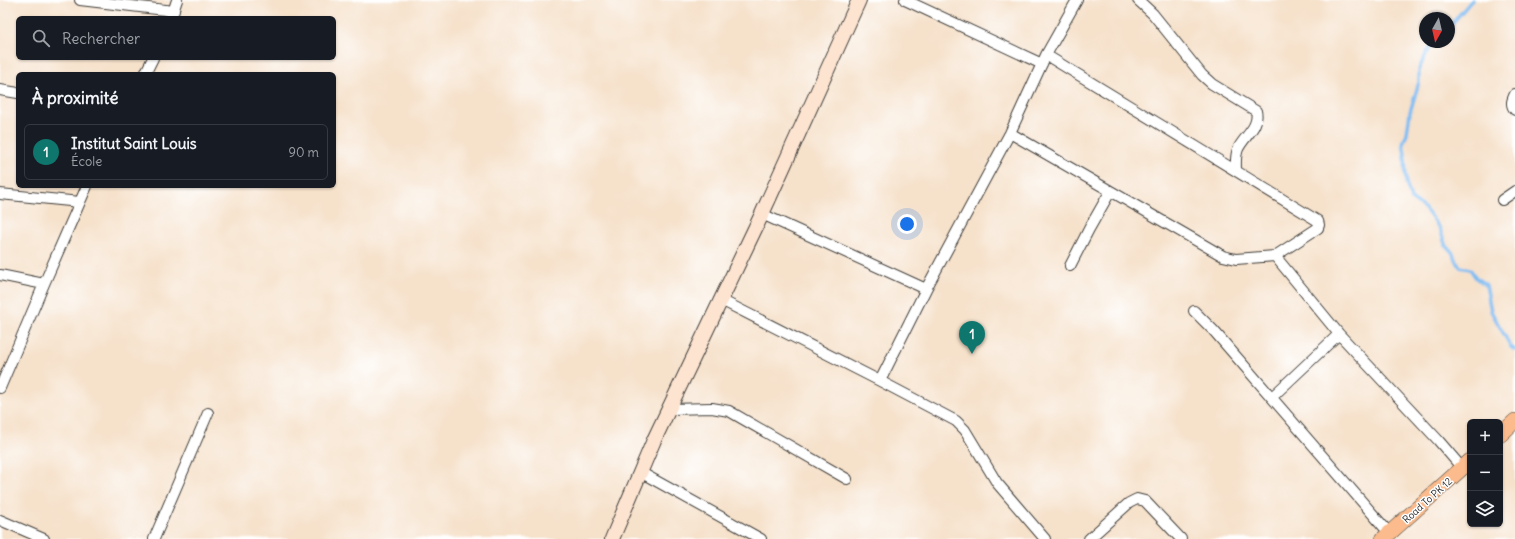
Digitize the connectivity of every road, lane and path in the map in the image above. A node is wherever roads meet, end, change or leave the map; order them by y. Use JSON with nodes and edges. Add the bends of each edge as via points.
{"nodes":[{"id":1,"x":80,"y":0,"type":"edge"},
{"id":2,"x":177,"y":0,"type":"edge"},
{"id":3,"x":859,"y":0,"type":"edge"},
{"id":4,"x":905,"y":0,"type":"edge"},
{"id":5,"x":1077,"y":0,"type":"edge"},
{"id":6,"x":1138,"y":0,"type":"edge"},
{"id":7,"x":173,"y":14,"type":"edge"},
{"id":8,"x":1044,"y":59,"type":"junction"},
{"id":9,"x":151,"y":60,"type":"edge"},
{"id":10,"x":146,"y":72,"type":"edge"},
{"id":11,"x":0,"y":90,"type":"edge"},
{"id":12,"x":16,"y":93,"type":"edge"},
{"id":13,"x":1515,"y":94,"type":"edge"},
{"id":14,"x":1515,"y":110,"type":"edge"},
{"id":15,"x":1010,"y":133,"type":"junction"},
{"id":16,"x":1236,"y":171,"type":"junction"},
{"id":17,"x":87,"y":188,"type":"edge"},
{"id":18,"x":1515,"y":191,"type":"edge"},
{"id":19,"x":1110,"y":192,"type":"junction"},
{"id":20,"x":0,"y":194,"type":"edge"},
{"id":21,"x":1502,"y":200,"type":"dead end"},
{"id":22,"x":80,"y":202,"type":"junction"},
{"id":23,"x":762,"y":214,"type":"junction"},
{"id":24,"x":1275,"y":256,"type":"junction"},
{"id":25,"x":1070,"y":266,"type":"dead end"},
{"id":26,"x":0,"y":275,"type":"edge"},
{"id":27,"x":44,"y":284,"type":"junction"},
{"id":28,"x":926,"y":289,"type":"junction"},
{"id":29,"x":722,"y":300,"type":"junction"},
{"id":30,"x":1194,"y":311,"type":"dead end"},
{"id":31,"x":1339,"y":334,"type":"junction"},
{"id":32,"x":880,"y":381,"type":"junction"},
{"id":33,"x":0,"y":388,"type":"edge"},
{"id":34,"x":1272,"y":397,"type":"junction"},
{"id":35,"x":670,"y":409,"type":"junction"},
{"id":36,"x":208,"y":413,"type":"dead end"},
{"id":37,"x":1515,"y":422,"type":"edge"},
{"id":38,"x":1503,"y":432,"type":"edge"},
{"id":39,"x":1466,"y":464,"type":"edge"},
{"id":40,"x":640,"y":472,"type":"junction"},
{"id":41,"x":847,"y":478,"type":"dead end"},
{"id":42,"x":0,"y":520,"type":"edge"},
{"id":43,"x":1386,"y":536,"type":"edge"},
{"id":44,"x":44,"y":539,"type":"edge"},
{"id":45,"x":154,"y":539,"type":"edge"},
{"id":46,"x":612,"y":539,"type":"edge"},
{"id":47,"x":761,"y":539,"type":"edge"},
{"id":48,"x":1045,"y":539,"type":"edge"},
{"id":49,"x":1089,"y":539,"type":"edge"},
{"id":50,"x":1181,"y":539,"type":"edge"}],
"edges":[{"from":1,"to":7,"type":"street"},
{"from":2,"to":7,"type":"street"},
{"from":3,"to":23,"type":"main road"},
{"from":4,"to":8,"type":"street"},
{"from":5,"to":8,"type":"street"},
{"from":6,"to":16,"type":"street","via":[[1153,14],[1202,75],[1256,111],[1256,124],[1236,154]]},
{"from":8,"to":15,"type":"street"},
{"from":8,"to":16,"type":"street"},
{"from":9,"to":10,"type":"street"},
{"from":11,"to":12,"type":"street"},
{"from":13,"to":14,"type":"street","via":[[1512,101]]},
{"from":15,"to":19,"type":"street"},
{"from":15,"to":28,"type":"street"},
{"from":16,"to":24,"type":"street","via":[[1318,221],[1318,228]]},
{"from":17,"to":22,"type":"street"},
{"from":18,"to":21,"type":"street"},
{"from":19,"to":24,"type":"street","via":[[1223,256],[1236,259]]},
{"from":19,"to":25,"type":"street"},
{"from":20,"to":22,"type":"street"},
{"from":22,"to":27,"type":"street"},
{"from":23,"to":28,"type":"street"},
{"from":23,"to":29,"type":"main road"},
{"from":24,"to":31,"type":"street"},
{"from":26,"to":27,"type":"street"},
{"from":27,"to":33,"type":"street"},
{"from":28,"to":32,"type":"street"},
{"from":29,"to":32,"type":"street"},
{"from":29,"to":35,"type":"main road"},
{"from":30,"to":34,"type":"street"},
{"from":31,"to":34,"type":"street"},
{"from":31,"to":39,"type":"street","via":[[1438,440]]},
{"from":32,"to":48,"type":"street","via":[[956,422],[964,430],[997,483]]},
{"from":34,"to":43,"type":"street"},
{"from":35,"to":40,"type":"main road"},
{"from":35,"to":41,"type":"street","via":[[712,408],[729,411]]},
{"from":36,"to":45,"type":"street"},
{"from":37,"to":38,"type":"main road"},
{"from":39,"to":43,"type":"main road","name":"Road To PK 12"},
{"from":40,"to":46,"type":"main road"},
{"from":40,"to":47,"type":"street"},
{"from":42,"to":44,"type":"street"},
{"from":49,"to":50,"type":"street","via":[[1129,503],[1137,500],[1145,501]]}]}
